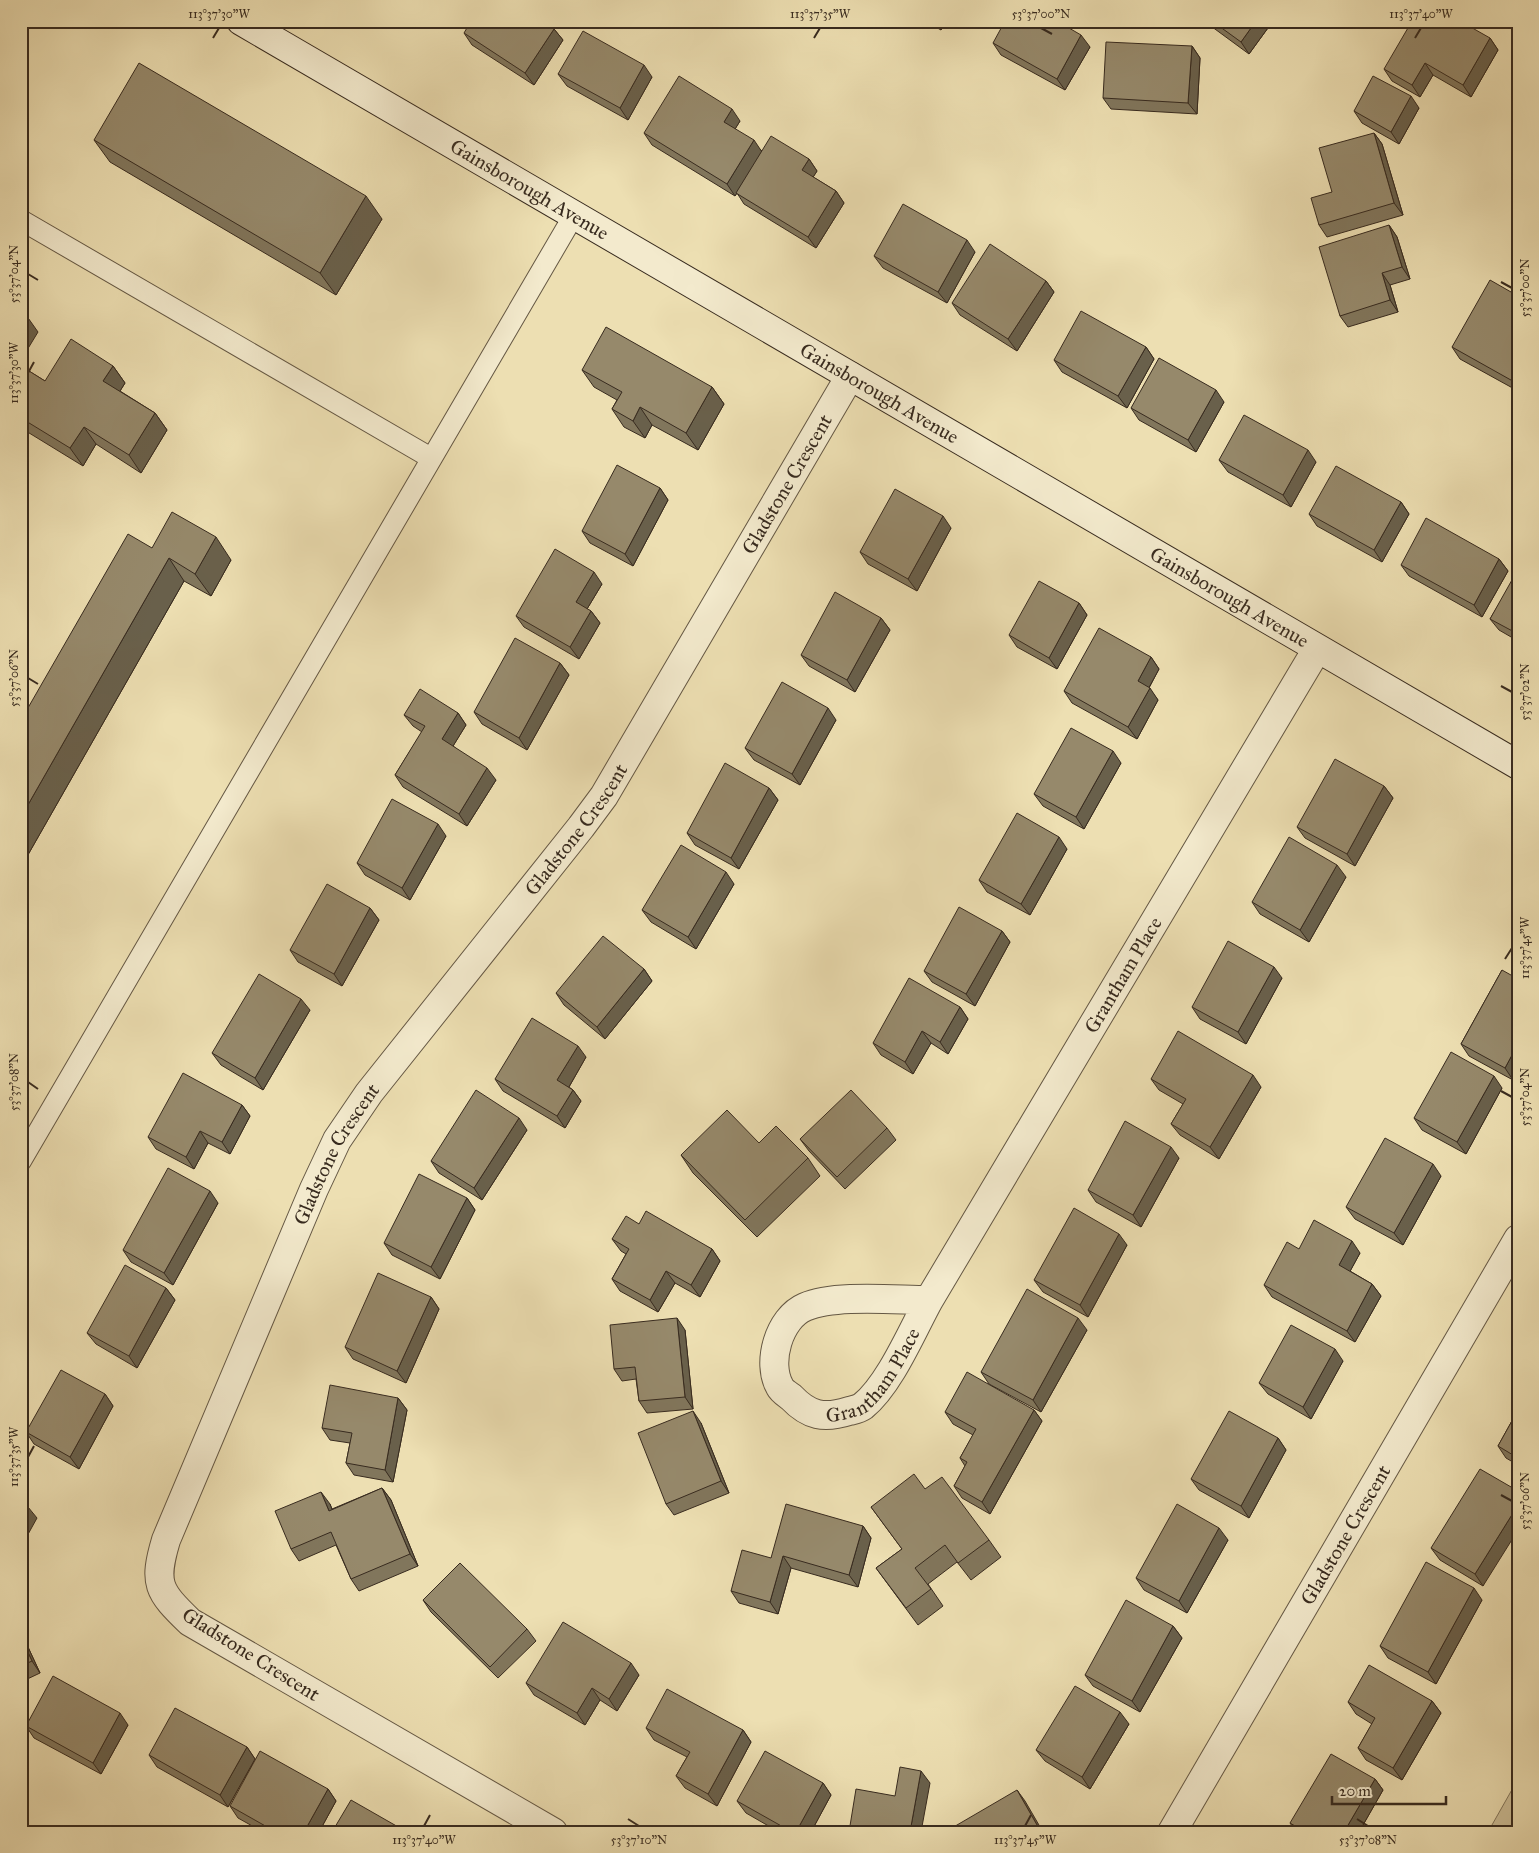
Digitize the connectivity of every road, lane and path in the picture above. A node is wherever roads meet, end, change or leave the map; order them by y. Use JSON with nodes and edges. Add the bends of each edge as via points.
{"nodes":[{"id":1,"x":241,"y":21,"type":"edge"},
{"id":2,"x":574,"y":215,"type":"junction"},
{"id":3,"x":21,"y":220,"type":"edge"},
{"id":4,"x":850,"y":376,"type":"junction"},
{"id":5,"x":431,"y":458,"type":"junction"},
{"id":6,"x":1317,"y":649,"type":"junction"},
{"id":7,"x":1518,"y":765,"type":"edge"},
{"id":8,"x":21,"y":1161,"type":"edge"},
{"id":9,"x":1518,"y":1239,"type":"edge"},
{"id":10,"x":929,"y":1300,"type":"junction"},
{"id":11,"x":553,"y":1832,"type":"edge"},
{"id":12,"x":1172,"y":1832,"type":"edge"}],
"edges":[{"from":1,"to":2,"type":"street","name":"Gainsborough Avenue"},
{"from":2,"to":4,"type":"street","name":"Gainsborough Avenue"},
{"from":2,"to":5,"type":"lane"},
{"from":3,"to":5,"type":"lane"},
{"from":4,"to":6,"type":"street","name":"Gainsborough Avenue"},
{"from":4,"to":11,"type":"street","name":"Gladstone Crescent","via":[[604,796],[369,1093],[337,1140],[158,1565],[163,1590],[190,1622]]},
{"from":5,"to":8,"type":"lane"},
{"from":6,"to":7,"type":"street","name":"Gainsborough Avenue"},
{"from":6,"to":10,"type":"street","name":"Grantham Place"},
{"from":9,"to":12,"type":"street","name":"Gladstone Crescent"},
{"from":10,"to":10,"type":"street","name":"Grantham Place","via":[[828,1300],[803,1308],[786,1323],[777,1341],[774,1367],[780,1387],[817,1416],[833,1416],[861,1407],[881,1388]]}]}
